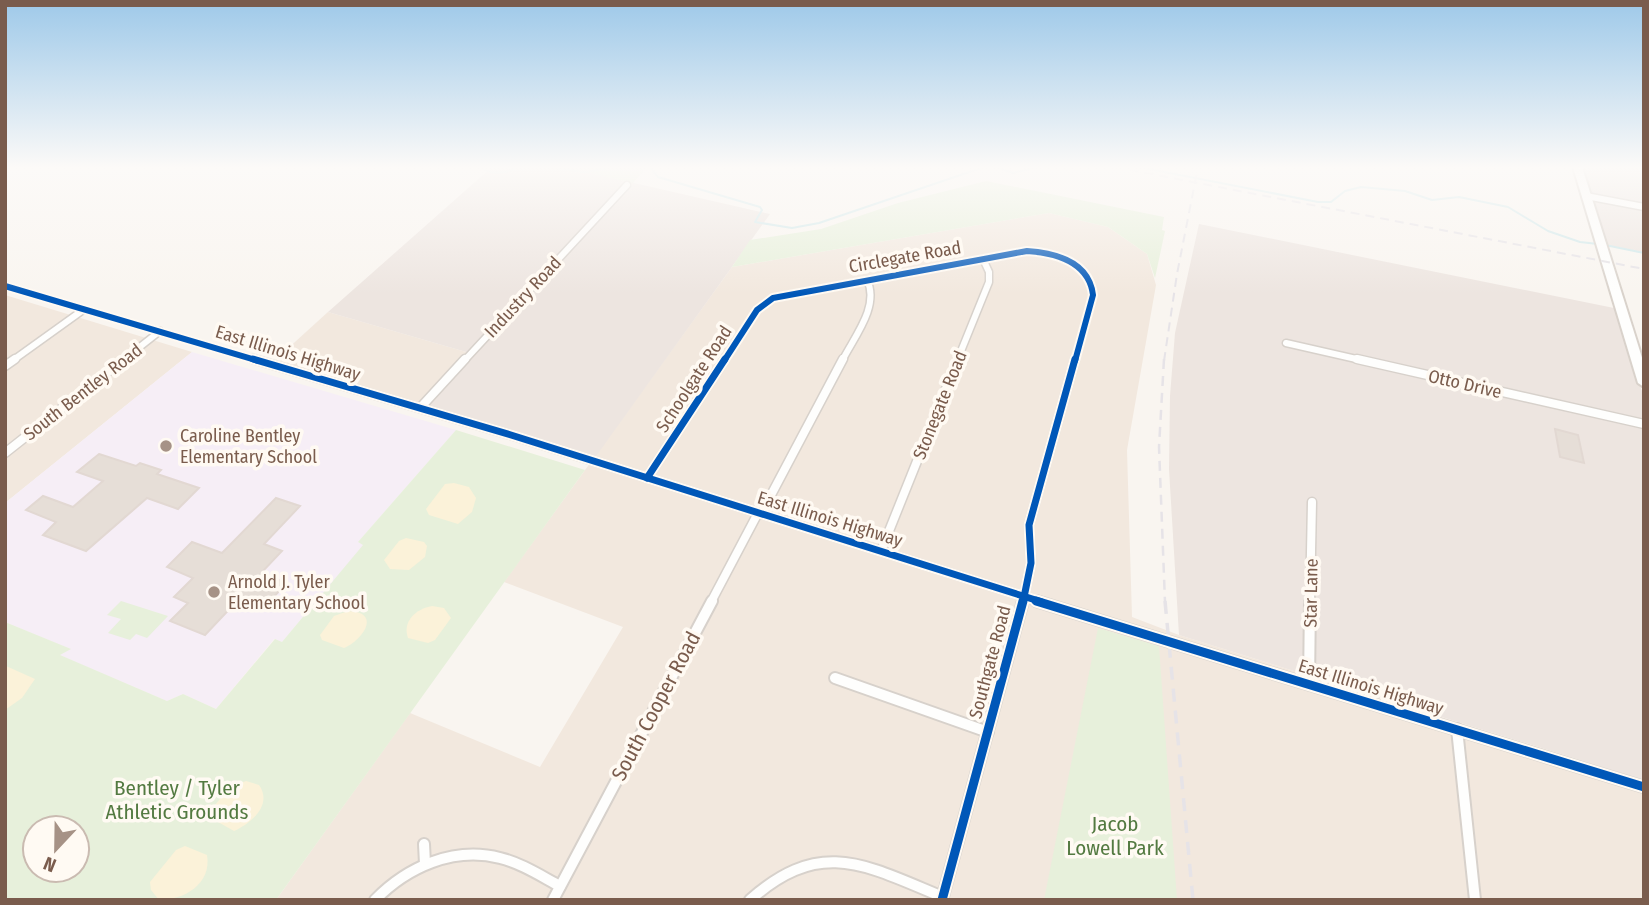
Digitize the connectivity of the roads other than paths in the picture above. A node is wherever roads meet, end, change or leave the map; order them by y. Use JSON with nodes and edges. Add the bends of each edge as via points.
{"nodes":[{"id":1,"x":605,"y":209,"type":"edge"},
{"id":2,"x":1590,"y":209,"type":"edge"},
{"id":3,"x":983,"y":259,"type":"junction"},
{"id":4,"x":1084,"y":271,"type":"joint"},
{"id":5,"x":867,"y":280,"type":"junction"},
{"id":6,"x":8,"y":289,"type":"edge"},
{"id":7,"x":770,"y":300,"type":"joint"},
{"id":8,"x":83,"y":310,"type":"junction"},
{"id":9,"x":160,"y":331,"type":"junction"},
{"id":10,"x":1286,"y":343,"type":"dead end"},
{"id":11,"x":5,"y":366,"type":"edge"},
{"id":12,"x":1644,"y":383,"type":"edge"},
{"id":13,"x":420,"y":408,"type":"junction"},
{"id":14,"x":1644,"y":424,"type":"edge"},
{"id":15,"x":5,"y":453,"type":"edge"},
{"id":16,"x":647,"y":478,"type":"junction"},
{"id":17,"x":1312,"y":502,"type":"dead end"},
{"id":18,"x":760,"y":513,"type":"junction"},
{"id":19,"x":881,"y":551,"type":"junction"},
{"id":20,"x":1024,"y":596,"type":"junction"},
{"id":21,"x":835,"y":678,"type":"dead end"},
{"id":22,"x":1309,"y":684,"type":"junction"},
{"id":23,"x":1457,"y":729,"type":"junction"},
{"id":24,"x":988,"y":732,"type":"junction"},
{"id":25,"x":1644,"y":788,"type":"edge"},
{"id":26,"x":424,"y":844,"type":"dead end"},
{"id":27,"x":425,"y":864,"type":"junction"},
{"id":28,"x":560,"y":886,"type":"junction"},
{"id":29,"x":942,"y":898,"type":"edge"},
{"id":30,"x":375,"y":900,"type":"edge"},
{"id":31,"x":553,"y":900,"type":"edge"},
{"id":32,"x":750,"y":900,"type":"edge"},
{"id":33,"x":1475,"y":900,"type":"edge"}],
"edges":[{"from":1,"to":13,"type":"street","name":"Industry Road"},
{"from":2,"to":12,"type":"main road"},
{"from":3,"to":4,"type":"street","name":"Circlegate Road","via":[[1039,252],[1065,258]]},
{"from":3,"to":5,"type":"street","name":"Circlegate Road"},
{"from":3,"to":19,"type":"street","name":"Stonegate Road","via":[[989,282]]},
{"from":4,"to":20,"type":"street","name":"Southgate Road","via":[[1093,284],[1093,295],[1029,525],[1031,564]]},
{"from":5,"to":7,"type":"street","name":"Circlegate Road"},
{"from":5,"to":18,"type":"street","name":"South Cooper Road","via":[[873,292],[871,305]]},
{"from":6,"to":8,"type":"street","name":"East Illinois Highway"},
{"from":7,"to":16,"type":"street","name":"Schoolgate Road","via":[[757,310]]},
{"from":8,"to":9,"type":"street","name":"East Illinois Highway"},
{"from":8,"to":11,"type":"street"},
{"from":9,"to":13,"type":"street","name":"East Illinois Highway"},
{"from":9,"to":15,"type":"street","name":"South Bentley Road"},
{"from":10,"to":14,"type":"street","name":"Otto Drive"},
{"from":13,"to":16,"type":"street","name":"East Illinois Highway"},
{"from":16,"to":18,"type":"street","name":"East Illinois Highway"},
{"from":17,"to":22,"type":"street","name":"Star Lane"},
{"from":18,"to":19,"type":"street","name":"East Illinois Highway"},
{"from":18,"to":28,"type":"street","name":"South Cooper Road"},
{"from":19,"to":20,"type":"street","name":"East Illinois Highway"},
{"from":20,"to":22,"type":"street","name":"East Illinois Highway"},
{"from":20,"to":24,"type":"street","name":"Southgate Road"},
{"from":21,"to":24,"type":"street"},
{"from":22,"to":23,"type":"street","name":"East Illinois Highway"},
{"from":23,"to":25,"type":"street","name":"East Illinois Highway"},
{"from":23,"to":33,"type":"street"},
{"from":24,"to":29,"type":"street","name":"Southgate Road"},
{"from":26,"to":27,"type":"street"},
{"from":27,"to":28,"type":"street","via":[[466,854],[500,858]]},
{"from":27,"to":30,"type":"street","via":[[384,889]]},
{"from":28,"to":31,"type":"street","name":"South Cooper Road"},
{"from":29,"to":32,"type":"street","via":[[842,860],[813,861],[791,868]]}]}
